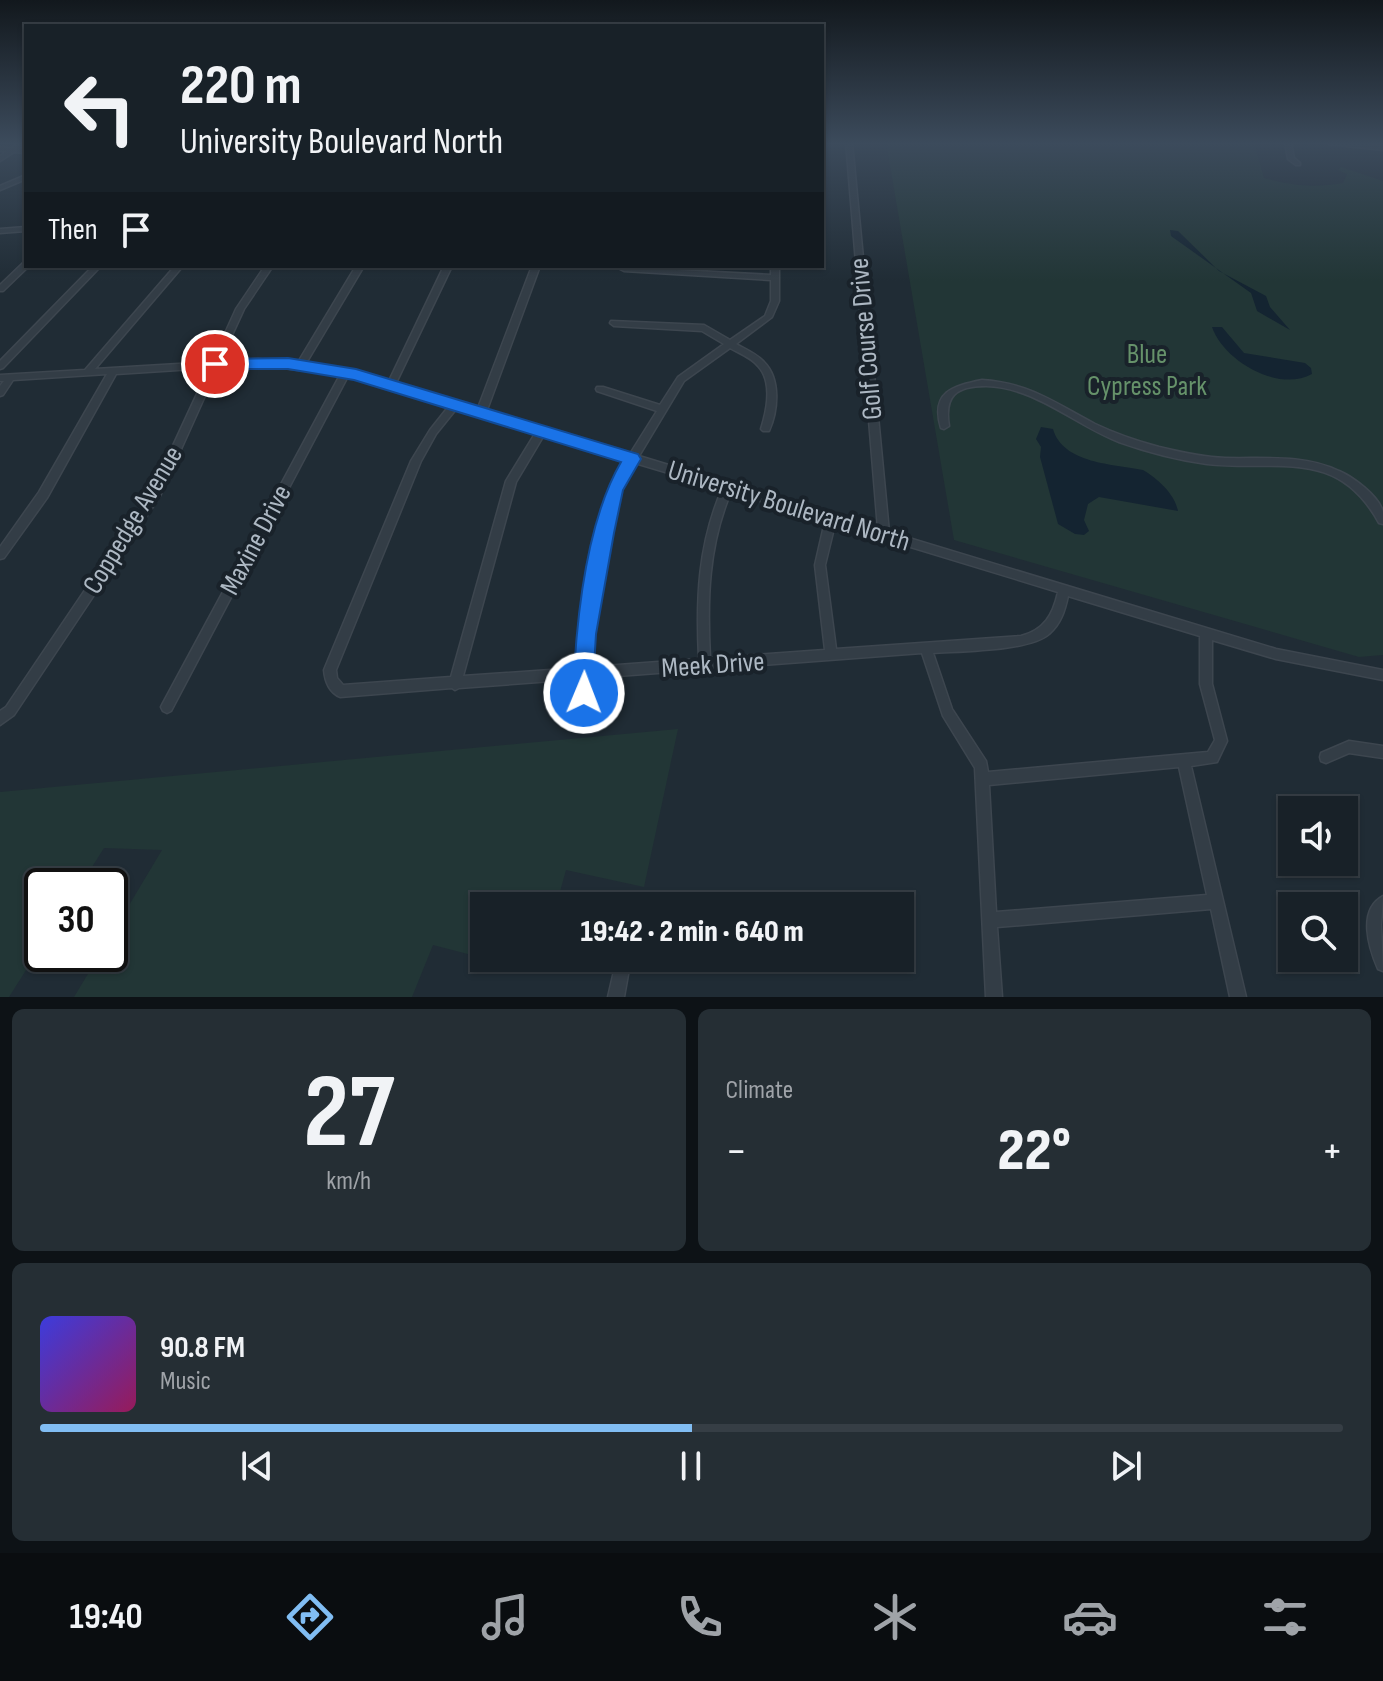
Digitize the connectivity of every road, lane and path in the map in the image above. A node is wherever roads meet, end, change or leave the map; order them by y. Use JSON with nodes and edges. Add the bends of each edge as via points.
{"nodes":[{"id":1,"x":853,"y":189,"type":"edge"},
{"id":2,"x":24,"y":229,"type":"edge"},
{"id":3,"x":0,"y":231,"type":"edge"},
{"id":4,"x":24,"y":267,"type":"edge"},
{"id":5,"x":95,"y":268,"type":"edge"},
{"id":6,"x":177,"y":268,"type":"edge"},
{"id":7,"x":268,"y":268,"type":"edge"},
{"id":8,"x":359,"y":268,"type":"edge"},
{"id":9,"x":447,"y":268,"type":"edge"},
{"id":10,"x":535,"y":268,"type":"edge"},
{"id":11,"x":775,"y":268,"type":"edge"},
{"id":12,"x":624,"y":269,"type":"dead end"},
{"id":13,"x":775,"y":278,"type":"junction"},
{"id":14,"x":0,"y":289,"type":"edge"},
{"id":15,"x":614,"y":323,"type":"dead end"},
{"id":16,"x":732,"y":343,"type":"junction"},
{"id":17,"x":215,"y":364,"type":"junction"},
{"id":18,"x":301,"y":365,"type":"junction"},
{"id":19,"x":0,"y":366,"type":"edge"},
{"id":20,"x":113,"y":371,"type":"junction"},
{"id":21,"x":88,"y":372,"type":"junction"},
{"id":22,"x":345,"y":373,"type":"junction"},
{"id":23,"x":5,"y":378,"type":"edge"},
{"id":24,"x":391,"y":385,"type":"junction"},
{"id":25,"x":600,"y":389,"type":"dead end"},
{"id":26,"x":0,"y":393,"type":"edge"},
{"id":27,"x":455,"y":405,"type":"junction"},
{"id":28,"x":662,"y":409,"type":"junction"},
{"id":29,"x":481,"y":413,"type":"junction"},
{"id":30,"x":944,"y":426,"type":"dead end"},
{"id":31,"x":766,"y":429,"type":"dead end"},
{"id":32,"x":542,"y":431,"type":"junction"},
{"id":33,"x":632,"y":459,"type":"junction"},
{"id":34,"x":728,"y":488,"type":"junction"},
{"id":35,"x":831,"y":519,"type":"junction"},
{"id":36,"x":1383,"y":520,"type":"edge"},
{"id":37,"x":884,"y":536,"type":"junction"},
{"id":38,"x":0,"y":555,"type":"edge"},
{"id":39,"x":1064,"y":590,"type":"junction"},
{"id":40,"x":1206,"y":633,"type":"junction"},
{"id":41,"x":926,"y":648,"type":"junction"},
{"id":42,"x":831,"y":655,"type":"junction"},
{"id":43,"x":705,"y":665,"type":"junction"},
{"id":44,"x":584,"y":674,"type":"junction"},
{"id":45,"x":1383,"y":675,"type":"edge"},
{"id":46,"x":455,"y":684,"type":"junction"},
{"id":47,"x":167,"y":707,"type":"dead end"},
{"id":48,"x":584,"y":711,"type":"dead end"},
{"id":49,"x":0,"y":719,"type":"edge"},
{"id":50,"x":1383,"y":752,"type":"edge"},
{"id":51,"x":1326,"y":757,"type":"dead end"},
{"id":52,"x":1184,"y":762,"type":"junction"},
{"id":53,"x":982,"y":779,"type":"junction"},
{"id":54,"x":1216,"y":901,"type":"junction"},
{"id":55,"x":1381,"y":905,"type":"edge"},
{"id":56,"x":989,"y":920,"type":"junction"},
{"id":57,"x":1383,"y":964,"type":"edge"},
{"id":58,"x":621,"y":972,"type":"edge"},
{"id":59,"x":616,"y":997,"type":"edge"},
{"id":60,"x":994,"y":997,"type":"edge"},
{"id":61,"x":1238,"y":997,"type":"edge"}],
"edges":[{"from":1,"to":37,"type":"street","name":"Golf Course Drive"},
{"from":2,"to":3,"type":"street"},
{"from":4,"to":14,"type":"street"},
{"from":5,"to":19,"type":"street"},
{"from":6,"to":21,"type":"street"},
{"from":7,"to":17,"type":"street","name":"Coppedge Avenue","via":[[240,309]]},
{"from":8,"to":18,"type":"street"},
{"from":9,"to":24,"type":"street"},
{"from":10,"to":29,"type":"street"},
{"from":11,"to":13,"type":"street"},
{"from":12,"to":13,"type":"street"},
{"from":13,"to":16,"type":"street","via":[[775,301],[768,317]]},
{"from":15,"to":16,"type":"street","via":[[704,328]]},
{"from":16,"to":28,"type":"street","via":[[688,372]]},
{"from":16,"to":31,"type":"street","via":[[771,377]]},
{"from":17,"to":18,"type":"street","name":"University Boulevard North"},
{"from":17,"to":20,"type":"street","name":"University Boulevard North"},
{"from":17,"to":49,"type":"street","name":"Coppedge Avenue","via":[[156,493],[27,687]]},
{"from":18,"to":22,"type":"street","name":"University Boulevard North"},
{"from":20,"to":21,"type":"street","name":"University Boulevard North"},
{"from":20,"to":38,"type":"street","via":[[43,495]]},
{"from":21,"to":23,"type":"street","name":"University Boulevard North"},
{"from":22,"to":24,"type":"street","name":"University Boulevard North"},
{"from":22,"to":47,"type":"street","name":"Maxine Drive"},
{"from":23,"to":26,"type":"street"},
{"from":24,"to":27,"type":"street","name":"University Boulevard North"},
{"from":25,"to":28,"type":"street"},
{"from":27,"to":29,"type":"street","name":"University Boulevard North"},
{"from":27,"to":46,"type":"street","name":"Meek Drive","via":[[416,461],[330,670],[340,691]]},
{"from":28,"to":33,"type":"street"},
{"from":29,"to":32,"type":"street","name":"University Boulevard North"},
{"from":30,"to":36,"type":"street","via":[[944,401],[956,390],[1011,386],[1107,433],[1171,453],[1228,463],[1319,466],[1353,483]]},
{"from":32,"to":33,"type":"street","name":"University Boulevard North"},
{"from":32,"to":46,"type":"street","via":[[511,481]]},
{"from":33,"to":34,"type":"street","name":"University Boulevard North"},
{"from":33,"to":44,"type":"street","via":[[614,489],[588,616]]},
{"from":34,"to":35,"type":"street","name":"University Boulevard North"},
{"from":34,"to":43,"type":"street","via":[[707,548]]},
{"from":35,"to":37,"type":"street","name":"University Boulevard North"},
{"from":35,"to":42,"type":"street","via":[[820,565]]},
{"from":37,"to":39,"type":"street","name":"University Boulevard North"},
{"from":39,"to":40,"type":"street","name":"University Boulevard North"},
{"from":39,"to":41,"type":"street","name":"Meek Drive","via":[[1056,620],[1036,637]]},
{"from":40,"to":45,"type":"street","name":"University Boulevard North","via":[[1306,662]]},
{"from":40,"to":52,"type":"street","via":[[1206,684],[1221,747],[1212,758]]},
{"from":41,"to":42,"type":"street","name":"Meek Drive"},
{"from":41,"to":53,"type":"street","via":[[938,692],[977,756]]},
{"from":42,"to":43,"type":"street","name":"Meek Drive"},
{"from":43,"to":44,"type":"street","name":"Meek Drive"},
{"from":44,"to":46,"type":"street","name":"Meek Drive"},
{"from":44,"to":48,"type":"street"},
{"from":50,"to":51,"type":"street","via":[[1349,747]]},
{"from":52,"to":53,"type":"street"},
{"from":52,"to":54,"type":"street"},
{"from":53,"to":56,"type":"street"},
{"from":54,"to":56,"type":"street"},
{"from":54,"to":61,"type":"street"},
{"from":55,"to":57,"type":"street","via":[[1373,930]]},
{"from":56,"to":60,"type":"street"},
{"from":58,"to":59,"type":"street"}]}
